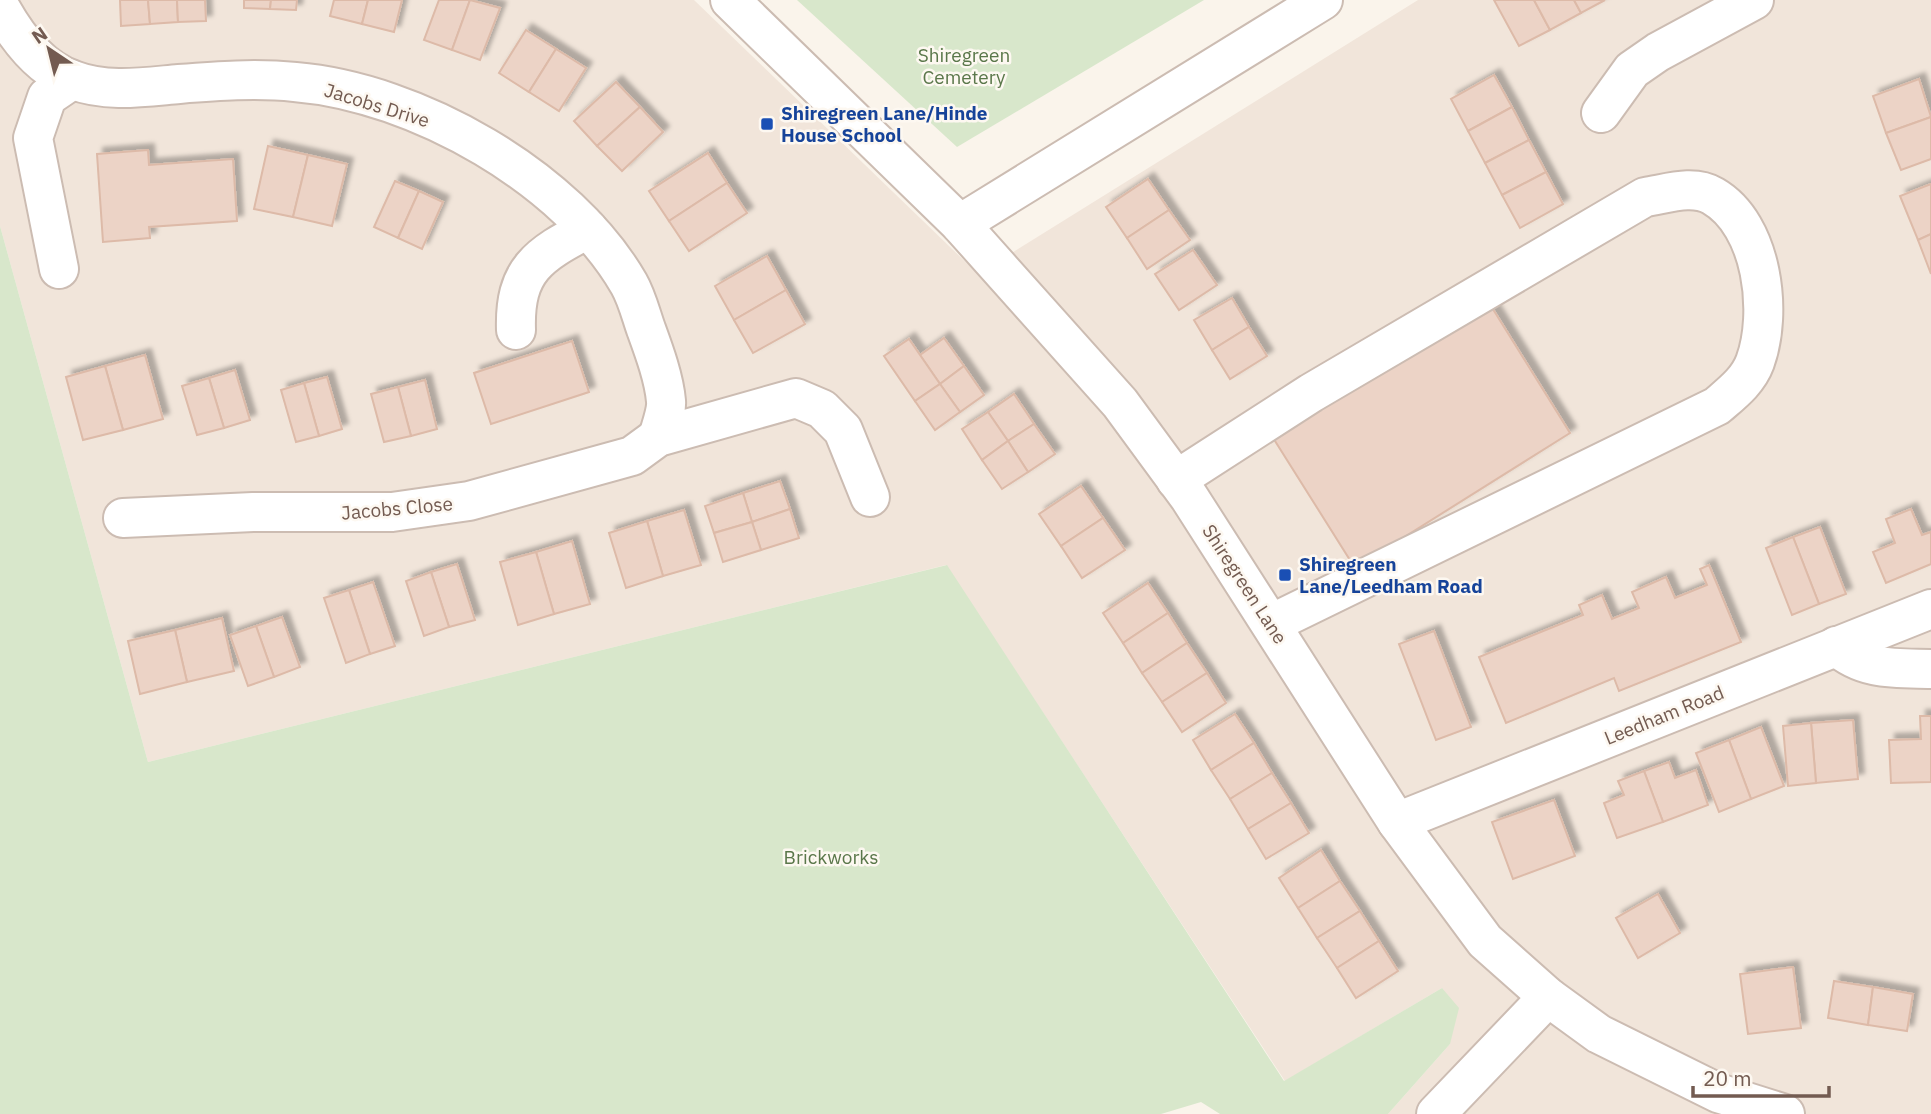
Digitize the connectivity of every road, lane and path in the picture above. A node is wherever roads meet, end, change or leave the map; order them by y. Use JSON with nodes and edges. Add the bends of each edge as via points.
{"nodes":[{"id":1,"x":730,"y":0,"type":"edge"},
{"id":2,"x":1323,"y":0,"type":"edge"},
{"id":3,"x":1754,"y":0,"type":"edge"},
{"id":4,"x":0,"y":7,"type":"edge"},
{"id":5,"x":72,"y":80,"type":"junction"},
{"id":6,"x":1601,"y":113,"type":"dead end"},
{"id":7,"x":960,"y":224,"type":"junction"},
{"id":8,"x":588,"y":229,"type":"junction"},
{"id":9,"x":59,"y":269,"type":"dead end"},
{"id":10,"x":516,"y":330,"type":"dead end"},
{"id":11,"x":658,"y":437,"type":"junction"},
{"id":12,"x":1176,"y":480,"type":"junction"},
{"id":13,"x":870,"y":497,"type":"dead end"},
{"id":14,"x":123,"y":517,"type":"dead end"},
{"id":15,"x":1931,"y":609,"type":"edge"},
{"id":16,"x":1270,"y":624,"type":"junction"},
{"id":17,"x":1836,"y":646,"type":"junction"},
{"id":18,"x":1931,"y":669,"type":"edge"},
{"id":19,"x":1397,"y":822,"type":"junction"},
{"id":20,"x":1548,"y":997,"type":"junction"},
{"id":21,"x":1436,"y":1114,"type":"edge"},
{"id":22,"x":1785,"y":1114,"type":"edge"}],
"edges":[{"from":1,"to":7,"type":"street","name":"Shiregreen Lane"},
{"from":2,"to":7,"type":"street"},
{"from":3,"to":6,"type":"street","via":[[1658,51],[1632,70]]},
{"from":4,"to":5,"type":"street","name":"Jacobs Drive","via":[[17,37]]},
{"from":5,"to":8,"type":"street","name":"Jacobs Drive","via":[[116,89],[238,80],[297,82],[355,93],[418,114],[481,144],[541,183]]},
{"from":5,"to":9,"type":"street","via":[[47,97],[33,138]]},
{"from":7,"to":12,"type":"street","name":"Shiregreen Lane","via":[[1120,403]]},
{"from":8,"to":10,"type":"street","via":[[551,248],[529,271],[515,299]]},
{"from":8,"to":11,"type":"street","name":"Jacobs Drive","via":[[630,285],[650,340],[667,403]]},
{"from":11,"to":13,"type":"street","via":[[796,398],[822,409],[843,430]]},
{"from":11,"to":14,"type":"street","name":"Jacobs Close","via":[[632,456],[469,502],[392,512]]},
{"from":12,"to":16,"type":"street","name":"Shiregreen Lane"},
{"from":12,"to":16,"type":"street","via":[[1311,393],[1645,197],[1688,190],[1712,195],[1729,208],[1746,232],[1763,280],[1765,313],[1755,362],[1743,383],[1717,406]]},
{"from":15,"to":17,"type":"street","name":"Leedham Road"},
{"from":16,"to":19,"type":"street","name":"Shiregreen Lane"},
{"from":17,"to":18,"type":"street","via":[[1851,660],[1879,668]]},
{"from":17,"to":19,"type":"street","name":"Leedham Road"},
{"from":19,"to":20,"type":"street","name":"Shiregreen Lane","via":[[1485,941]]},
{"from":20,"to":21,"type":"street"},
{"from":20,"to":22,"type":"street","name":"Shiregreen Lane","via":[[1599,1034],[1657,1065],[1718,1093]]}]}
